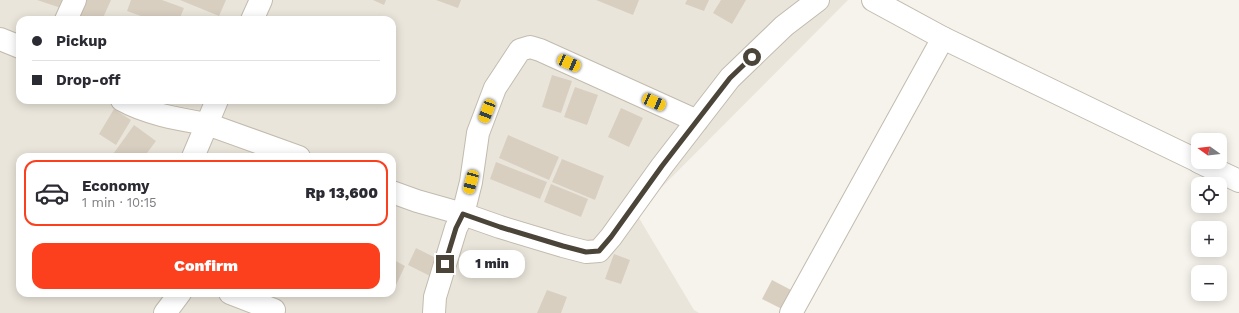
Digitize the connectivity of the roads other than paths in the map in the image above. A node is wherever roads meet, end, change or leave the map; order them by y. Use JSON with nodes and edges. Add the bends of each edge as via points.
{"nodes":[{"id":1,"x":75,"y":0,"type":"edge"},
{"id":2,"x":261,"y":0,"type":"edge"},
{"id":3,"x":818,"y":0,"type":"edge"},
{"id":4,"x":873,"y":0,"type":"edge"},
{"id":5,"x":68,"y":16,"type":"edge"},
{"id":6,"x":254,"y":16,"type":"edge"},
{"id":7,"x":943,"y":38,"type":"junction"},
{"id":8,"x":0,"y":39,"type":"edge"},
{"id":9,"x":16,"y":45,"type":"edge"},
{"id":10,"x":129,"y":104,"type":"edge"},
{"id":11,"x":215,"y":104,"type":"edge"},
{"id":12,"x":697,"y":121,"type":"junction"},
{"id":13,"x":207,"y":124,"type":"junction"},
{"id":14,"x":195,"y":153,"type":"edge"},
{"id":15,"x":283,"y":153,"type":"edge"},
{"id":16,"x":1191,"y":158,"type":"edge"},
{"id":17,"x":1214,"y":169,"type":"edge"},
{"id":18,"x":1239,"y":181,"type":"edge"},
{"id":19,"x":396,"y":193,"type":"edge"},
{"id":20,"x":463,"y":214,"type":"junction"},
{"id":21,"x":177,"y":297,"type":"edge"},
{"id":22,"x":240,"y":297,"type":"edge"},
{"id":23,"x":274,"y":310,"type":"dead end"},
{"id":24,"x":165,"y":313,"type":"edge"},
{"id":25,"x":434,"y":313,"type":"edge"},
{"id":26,"x":791,"y":313,"type":"edge"}],
"edges":[{"from":1,"to":5,"type":"street"},
{"from":2,"to":6,"type":"street"},
{"from":3,"to":12,"type":"street","via":[[784,26],[730,78]]},
{"from":4,"to":7,"type":"street"},
{"from":7,"to":16,"type":"street"},
{"from":7,"to":26,"type":"street"},
{"from":8,"to":9,"type":"street"},
{"from":10,"to":13,"type":"street","via":[[177,119]]},
{"from":11,"to":13,"type":"street"},
{"from":12,"to":20,"type":"street","via":[[599,251],[586,252],[563,246]]},
{"from":12,"to":20,"type":"street","via":[[540,50],[530,47],[520,50],[495,88],[478,133],[471,182]]},
{"from":13,"to":14,"type":"street"},
{"from":13,"to":15,"type":"street"},
{"from":17,"to":18,"type":"street"},
{"from":19,"to":20,"type":"street"},
{"from":20,"to":25,"type":"street","via":[[456,228],[435,297]]},
{"from":21,"to":24,"type":"street"},
{"from":22,"to":23,"type":"street"}]}
